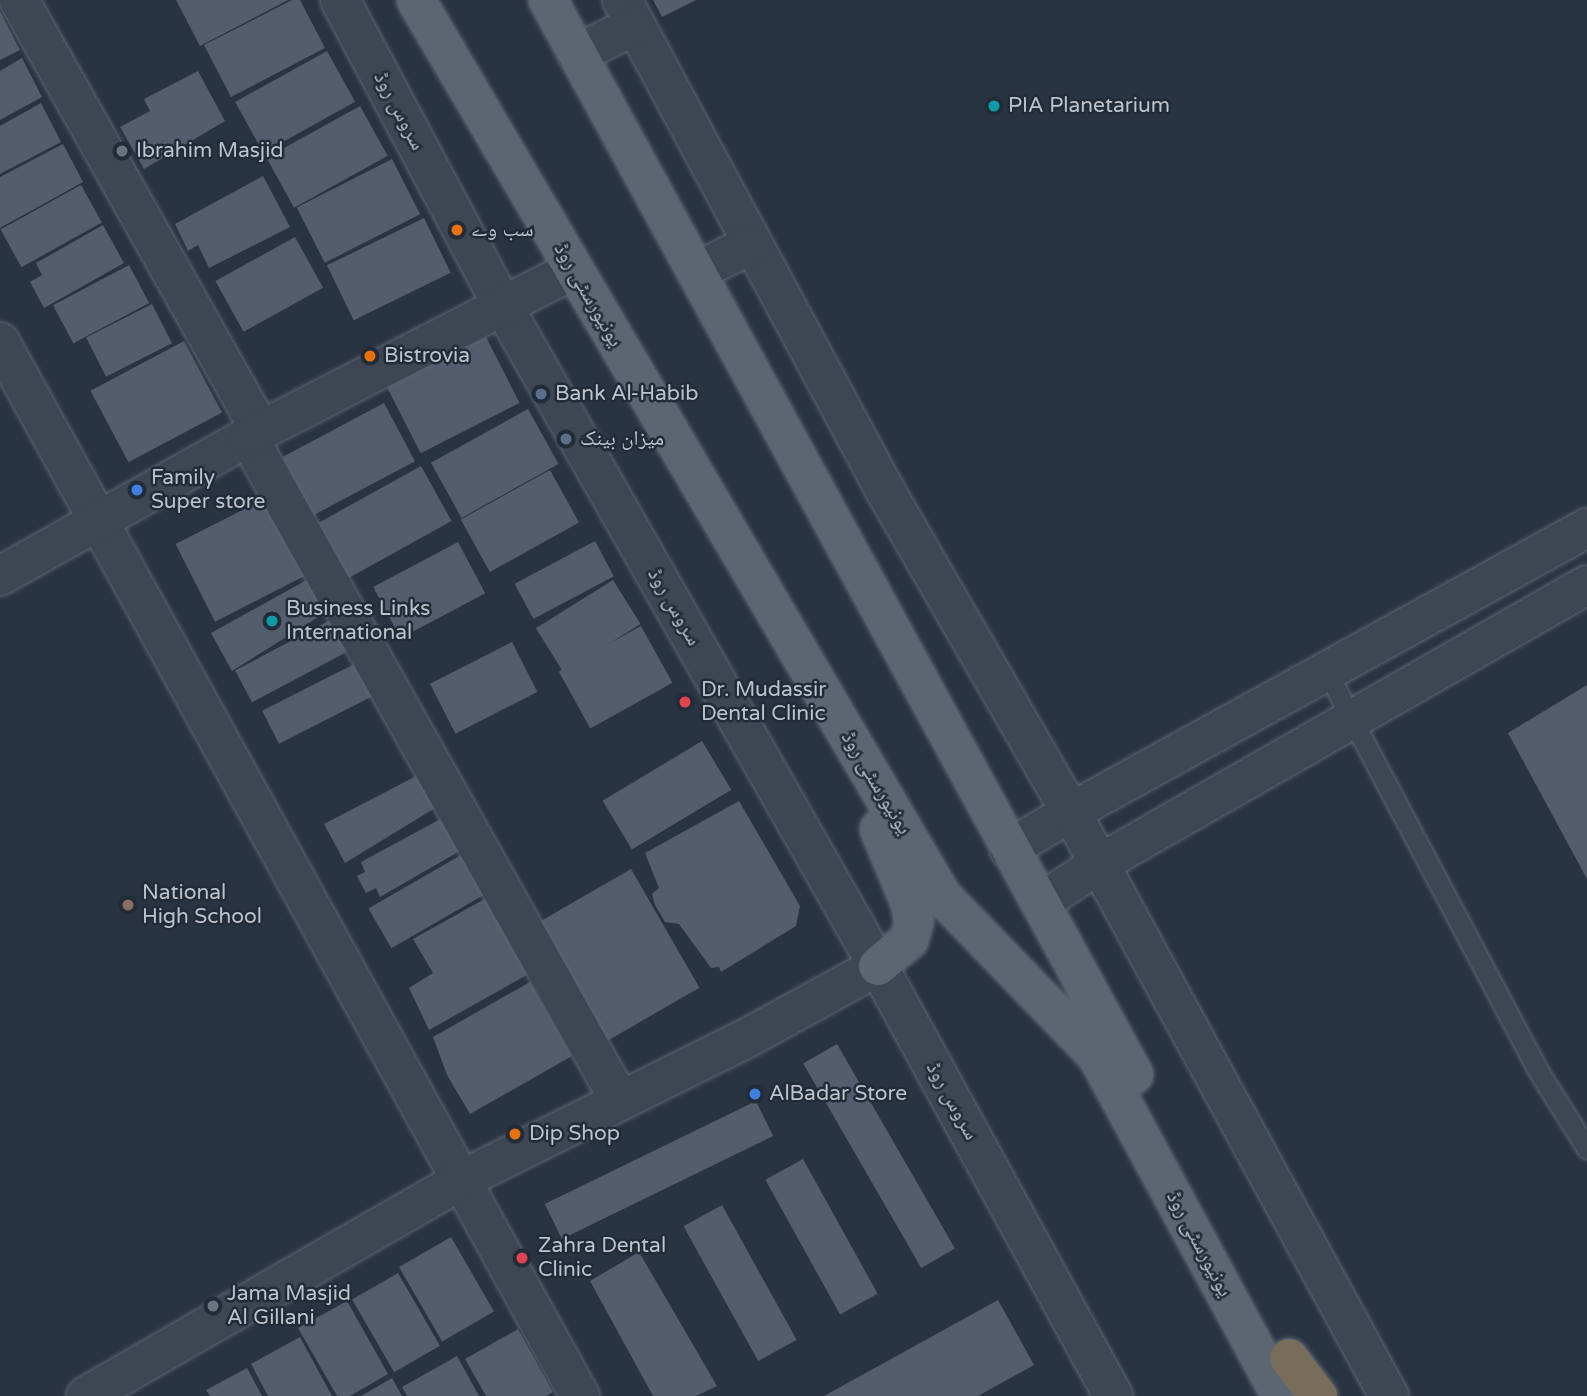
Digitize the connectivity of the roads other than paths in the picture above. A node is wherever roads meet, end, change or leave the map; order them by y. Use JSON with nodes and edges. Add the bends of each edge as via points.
{"nodes":[{"id":1,"x":19,"y":0,"type":"edge"},
{"id":2,"x":340,"y":0,"type":"edge"},
{"id":3,"x":416,"y":0,"type":"edge"},
{"id":4,"x":548,"y":0,"type":"edge"},
{"id":5,"x":628,"y":13,"type":"edge"},
{"id":6,"x":577,"y":54,"type":"junction"},
{"id":7,"x":752,"y":244,"type":"junction"},
{"id":8,"x":573,"y":270,"type":"junction"},
{"id":9,"x":696,"y":272,"type":"junction"},
{"id":10,"x":503,"y":306,"type":"junction"},
{"id":11,"x":0,"y":342,"type":"edge"},
{"id":12,"x":254,"y":434,"type":"junction"},
{"id":13,"x":98,"y":521,"type":"junction"},
{"id":14,"x":1587,"y":528,"type":"edge"},
{"id":15,"x":0,"y":576,"type":"edge"},
{"id":16,"x":1587,"y":585,"type":"edge"},
{"id":17,"x":1326,"y":670,"type":"junction"},
{"id":18,"x":824,"y":695,"type":"junction"},
{"id":19,"x":1352,"y":719,"type":"junction"},
{"id":20,"x":1070,"y":812,"type":"junction"},
{"id":21,"x":1009,"y":849,"type":"junction"},
{"id":22,"x":1099,"y":864,"type":"junction"},
{"id":23,"x":1040,"y":903,"type":"junction"},
{"id":24,"x":878,"y":966,"type":"junction"},
{"id":25,"x":620,"y":1101,"type":"junction"},
{"id":26,"x":1587,"y":1149,"type":"edge"},
{"id":27,"x":461,"y":1180,"type":"junction"},
{"id":28,"x":1289,"y":1358,"type":"junction"},
{"id":29,"x":86,"y":1396,"type":"edge"},
{"id":30,"x":580,"y":1396,"type":"edge"},
{"id":31,"x":1113,"y":1396,"type":"edge"},
{"id":32,"x":1281,"y":1396,"type":"edge"},
{"id":33,"x":1310,"y":1396,"type":"edge"},
{"id":34,"x":1318,"y":1396,"type":"edge"},
{"id":35,"x":1389,"y":1396,"type":"edge"}],
"edges":[{"from":1,"to":12,"type":"street"},
{"from":2,"to":10,"type":"street","name":"سروس روڈ"},
{"from":3,"to":8,"type":"main road","name":"یونیورسٹی روڈ"},
{"from":4,"to":6,"type":"main road","name":"یونیورسٹی روڈ"},
{"from":5,"to":6,"type":"street"},
{"from":5,"to":7,"type":"street"},
{"from":6,"to":9,"type":"main road","name":"یونیورسٹی روڈ"},
{"from":7,"to":9,"type":"street"},
{"from":7,"to":20,"type":"street","via":[[886,492]]},
{"from":8,"to":10,"type":"street"},
{"from":8,"to":18,"type":"main road","name":"یونیورسٹی روڈ"},
{"from":9,"to":21,"type":"main road","name":"یونیورسٹی روڈ"},
{"from":10,"to":12,"type":"street"},
{"from":10,"to":24,"type":"street","name":"سروس روڈ"},
{"from":11,"to":13,"type":"street"},
{"from":12,"to":13,"type":"street"},
{"from":12,"to":25,"type":"street"},
{"from":13,"to":15,"type":"street"},
{"from":13,"to":27,"type":"street"},
{"from":14,"to":17,"type":"street"},
{"from":16,"to":19,"type":"street"},
{"from":17,"to":19,"type":"lane"},
{"from":17,"to":20,"type":"street"},
{"from":18,"to":24,"type":"main road","via":[[910,903],[914,923],[909,940]]},
{"from":18,"to":32,"type":"main road","name":"یونیورسٹی روڈ","via":[[942,896],[1097,1056]]},
{"from":19,"to":22,"type":"street"},
{"from":19,"to":26,"type":"lane","via":[[1536,1069]]},
{"from":20,"to":21,"type":"street"},
{"from":20,"to":22,"type":"street"},
{"from":21,"to":23,"type":"main road","name":"یونیورسٹی روڈ"},
{"from":22,"to":23,"type":"street"},
{"from":22,"to":35,"type":"street"},
{"from":23,"to":28,"type":"main road","name":"یونیورسٹی روڈ"},
{"from":24,"to":25,"type":"street"},
{"from":24,"to":31,"type":"street","name":"سروس روڈ"},
{"from":25,"to":27,"type":"street"},
{"from":27,"to":29,"type":"street"},
{"from":27,"to":30,"type":"street"},
{"from":28,"to":33,"type":"main road","name":"یونیورسٹی روڈ"},
{"from":28,"to":34,"type":"highway"}]}
